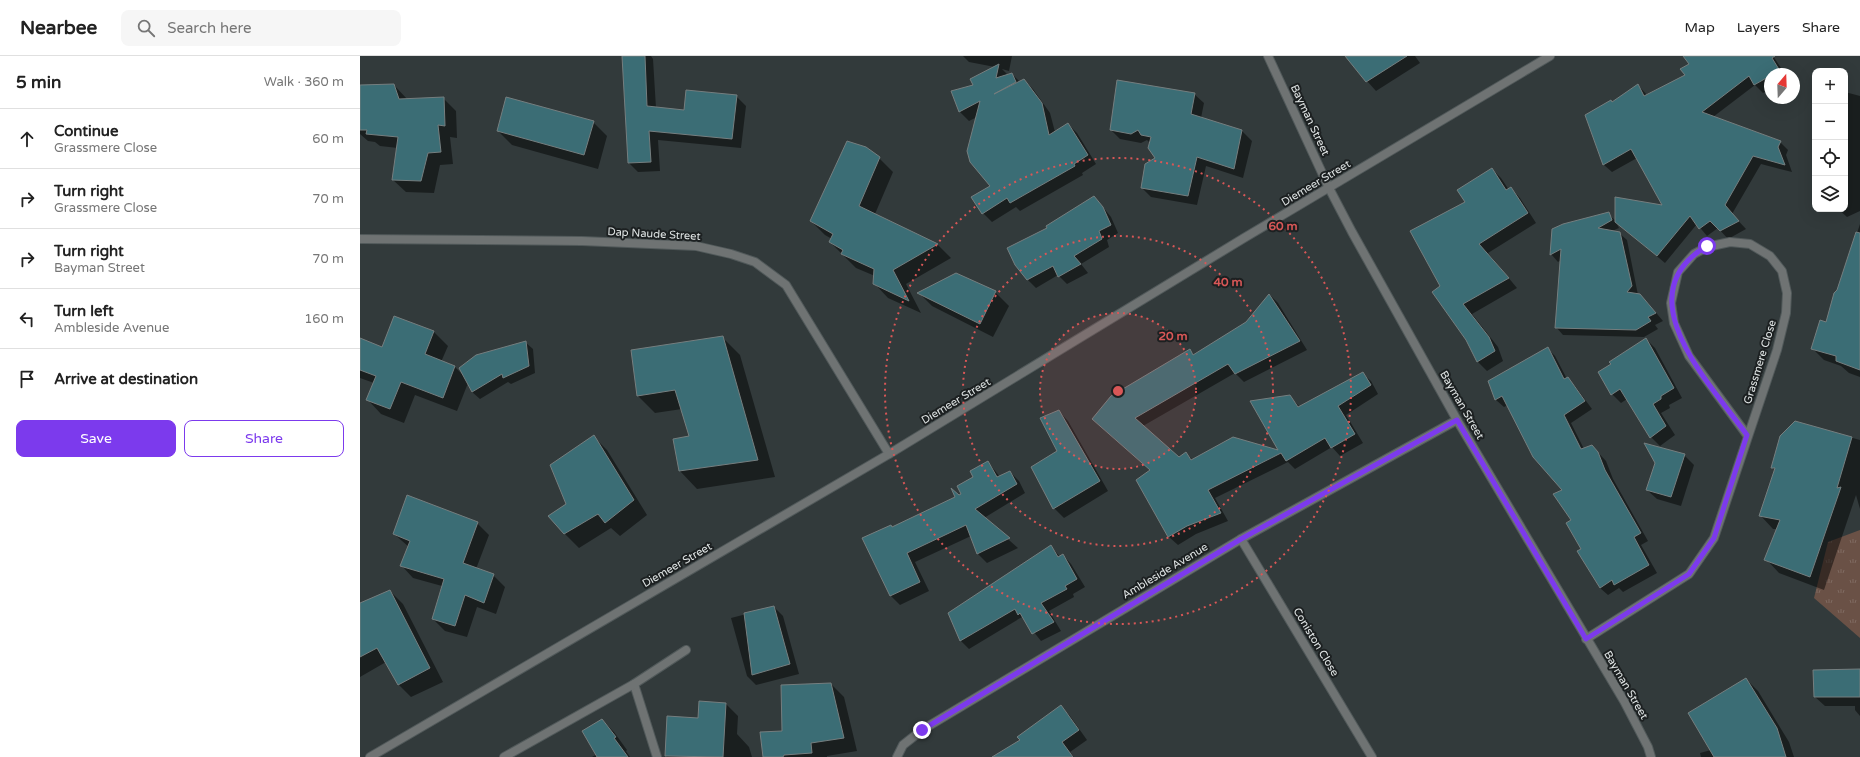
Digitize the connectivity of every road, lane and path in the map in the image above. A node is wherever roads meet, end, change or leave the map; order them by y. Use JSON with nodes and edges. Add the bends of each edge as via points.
{"nodes":[{"id":1,"x":1268,"y":56,"type":"edge"},
{"id":2,"x":1550,"y":56,"type":"edge"},
{"id":3,"x":1329,"y":188,"type":"junction"},
{"id":4,"x":360,"y":239,"type":"edge"},
{"id":5,"x":1457,"y":420,"type":"junction"},
{"id":6,"x":1747,"y":435,"type":"junction"},
{"id":7,"x":889,"y":454,"type":"junction"},
{"id":8,"x":1241,"y":539,"type":"junction"},
{"id":9,"x":1586,"y":639,"type":"junction"},
{"id":10,"x":686,"y":650,"type":"dead end"},
{"id":11,"x":634,"y":684,"type":"junction"},
{"id":12,"x":370,"y":757,"type":"edge"},
{"id":13,"x":504,"y":757,"type":"edge"},
{"id":14,"x":657,"y":757,"type":"edge"},
{"id":15,"x":897,"y":757,"type":"edge"},
{"id":16,"x":1372,"y":757,"type":"edge"},
{"id":17,"x":1651,"y":757,"type":"edge"}],
"edges":[{"from":1,"to":3,"type":"street","name":"Bayman Street"},
{"from":2,"to":3,"type":"street","name":"Diemeer Street"},
{"from":3,"to":5,"type":"street","name":"Bayman Street"},
{"from":3,"to":7,"type":"street","name":"Diemeer Street"},
{"from":4,"to":7,"type":"street","name":"Dap Naude Street","via":[[582,241],[696,246],[756,262],[786,285]]},
{"from":5,"to":8,"type":"street","name":"Ambleside Avenue"},
{"from":5,"to":9,"type":"street","name":"Bayman Street"},
{"from":6,"to":6,"type":"street","name":"Grassmere Close","via":[[1777,350],[1786,313],[1787,293],[1782,271],[1770,256],[1750,244],[1730,242],[1707,246],[1694,254],[1678,272],[1671,303],[1674,323],[1689,356]]},
{"from":6,"to":9,"type":"street","name":"Grassmere Close","via":[[1714,538],[1689,574]]},
{"from":7,"to":12,"type":"street","name":"Diemeer Street"},
{"from":8,"to":15,"type":"street","name":"Ambleside Avenue","via":[[922,730],[903,745]]},
{"from":8,"to":16,"type":"street","name":"Coniston Close"},
{"from":9,"to":17,"type":"street","name":"Bayman Street","via":[[1624,701]]},
{"from":10,"to":11,"type":"street"},
{"from":11,"to":13,"type":"street"},
{"from":11,"to":14,"type":"street"}]}
